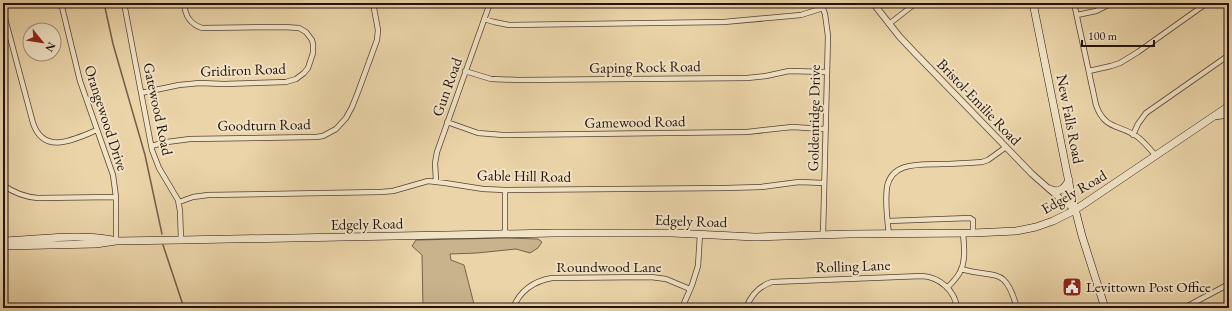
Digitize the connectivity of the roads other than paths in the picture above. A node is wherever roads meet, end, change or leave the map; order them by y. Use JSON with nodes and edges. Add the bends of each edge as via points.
{"nodes":[{"id":1,"x":61,"y":3,"type":"edge"},
{"id":2,"x":124,"y":3,"type":"edge"},
{"id":3,"x":184,"y":3,"type":"edge"},
{"id":4,"x":373,"y":3,"type":"edge"},
{"id":5,"x":490,"y":3,"type":"edge"},
{"id":6,"x":821,"y":3,"type":"edge"},
{"id":7,"x":873,"y":3,"type":"edge"},
{"id":8,"x":916,"y":3,"type":"edge"},
{"id":9,"x":1033,"y":3,"type":"edge"},
{"id":10,"x":1074,"y":3,"type":"edge"},
{"id":11,"x":1112,"y":3,"type":"edge"},
{"id":12,"x":1207,"y":3,"type":"edge"},
{"id":13,"x":823,"y":8,"type":"junction"},
{"id":14,"x":3,"y":11,"type":"edge"},
{"id":15,"x":1077,"y":15,"type":"junction"},
{"id":16,"x":484,"y":19,"type":"junction"},
{"id":17,"x":889,"y":24,"type":"junction"},
{"id":18,"x":1229,"y":56,"type":"edge"},
{"id":19,"x":465,"y":71,"type":"junction"},
{"id":20,"x":1089,"y":71,"type":"junction"},
{"id":21,"x":827,"y":72,"type":"junction"},
{"id":22,"x":141,"y":93,"type":"junction"},
{"id":23,"x":1229,"y":106,"type":"edge"},
{"id":24,"x":1229,"y":115,"type":"edge"},
{"id":25,"x":1212,"y":118,"type":"junction"},
{"id":26,"x":447,"y":122,"type":"junction"},
{"id":27,"x":825,"y":129,"type":"junction"},
{"id":28,"x":98,"y":130,"type":"junction"},
{"id":29,"x":1134,"y":135,"type":"junction"},
{"id":30,"x":151,"y":146,"type":"junction"},
{"id":31,"x":1006,"y":147,"type":"junction"},
{"id":32,"x":1156,"y":156,"type":"junction"},
{"id":33,"x":1069,"y":180,"type":"junction"},
{"id":34,"x":436,"y":181,"type":"junction"},
{"id":35,"x":824,"y":183,"type":"junction"},
{"id":36,"x":3,"y":185,"type":"edge"},
{"id":37,"x":1050,"y":189,"type":"junction"},
{"id":38,"x":505,"y":190,"type":"junction"},
{"id":39,"x":116,"y":197,"type":"junction"},
{"id":40,"x":178,"y":202,"type":"junction"},
{"id":41,"x":1075,"y":210,"type":"junction"},
{"id":42,"x":888,"y":221,"type":"junction"},
{"id":43,"x":963,"y":233,"type":"junction"},
{"id":44,"x":973,"y":233,"type":"junction"},
{"id":45,"x":505,"y":234,"type":"junction"},
{"id":46,"x":700,"y":234,"type":"junction"},
{"id":47,"x":889,"y":234,"type":"junction"},
{"id":48,"x":824,"y":235,"type":"junction"},
{"id":49,"x":181,"y":240,"type":"junction"},
{"id":50,"x":3,"y":241,"type":"edge"},
{"id":51,"x":116,"y":241,"type":"junction"},
{"id":52,"x":3,"y":246,"type":"edge"},
{"id":53,"x":961,"y":269,"type":"junction"},
{"id":54,"x":1229,"y":284,"type":"edge"},
{"id":55,"x":947,"y":288,"type":"junction"},
{"id":56,"x":690,"y":289,"type":"junction"},
{"id":57,"x":1229,"y":304,"type":"edge"},
{"id":58,"x":513,"y":308,"type":"edge"},
{"id":59,"x":682,"y":308,"type":"edge"},
{"id":60,"x":746,"y":308,"type":"edge"},
{"id":61,"x":957,"y":308,"type":"edge"},
{"id":62,"x":1017,"y":308,"type":"edge"},
{"id":63,"x":1105,"y":308,"type":"edge"},
{"id":64,"x":1184,"y":308,"type":"edge"},
{"id":65,"x":1221,"y":308,"type":"edge"}],
"edges":[{"from":1,"to":28,"type":"street","name":"Orangewood Drive","via":[[80,81]]},
{"from":2,"to":22,"type":"street","name":"Gatewood Road"},
{"from":3,"to":22,"type":"street","name":"Gridiron Road","via":[[187,17],[202,28],[302,29],[309,34],[313,44],[308,68],[296,79],[282,83],[178,85]]},
{"from":4,"to":30,"type":"street","name":"Goodturn Road","via":[[378,30],[377,40],[352,107],[336,129],[316,137],[190,139]]},
{"from":5,"to":16,"type":"street","name":"Gun Road"},
{"from":6,"to":13,"type":"street","name":"Goldenridge Drive"},
{"from":7,"to":17,"type":"street","name":"Bristol-Emilie Road"},
{"from":8,"to":17,"type":"street"},
{"from":9,"to":33,"type":"main road","name":"New Falls Road"},
{"from":10,"to":15,"type":"street"},
{"from":11,"to":15,"type":"street","via":[[1096,11]]},
{"from":12,"to":20,"type":"street","via":[[1120,63]]},
{"from":13,"to":16,"type":"street","via":[[790,16],[698,23],[509,26]]},
{"from":13,"to":21,"type":"street","name":"Goldenridge Drive","via":[[828,36]]},
{"from":14,"to":28,"type":"street","via":[[33,123],[38,133],[53,143],[59,143]]},
{"from":15,"to":20,"type":"street"},
{"from":16,"to":19,"type":"street","name":"Gun Road"},
{"from":17,"to":31,"type":"street","name":"Bristol-Emilie Road"},
{"from":18,"to":29,"type":"street","via":[[1146,114]]},
{"from":19,"to":21,"type":"street","name":"Gaping Rock Road","via":[[491,79],[519,80],[747,78],[790,71]]},
{"from":19,"to":26,"type":"street","name":"Gun Road"},
{"from":20,"to":29,"type":"street","via":[[1101,116],[1108,124]]},
{"from":21,"to":27,"type":"street","name":"Goldenridge Drive"},
{"from":22,"to":30,"type":"street","name":"Gatewood Road"},
{"from":23,"to":25,"type":"main road","name":"Edgely Road"},
{"from":24,"to":25,"type":"street"},
{"from":25,"to":32,"type":"main road","name":"Edgely Road"},
{"from":26,"to":27,"type":"street","name":"Gamewood Road","via":[[478,133],[503,135],[747,132],[796,126]]},
{"from":26,"to":34,"type":"street","name":"Gun Road","via":[[435,157]]},
{"from":27,"to":35,"type":"street","name":"Goldenridge Drive"},
{"from":28,"to":39,"type":"street","name":"Orangewood Drive","via":[[113,175]]},
{"from":29,"to":32,"type":"street"},
{"from":30,"to":40,"type":"street","name":"Gatewood Road","via":[[159,168]]},
{"from":31,"to":37,"type":"street","name":"Bristol-Emilie Road"},
{"from":31,"to":42,"type":"street","via":[[982,162],[912,165],[899,170],[888,186]]},
{"from":32,"to":41,"type":"main road","name":"Edgely Road"},
{"from":33,"to":37,"type":"main road","via":[[1061,190]]},
{"from":33,"to":41,"type":"main road","name":"New Falls Road"},
{"from":34,"to":38,"type":"street","name":"Gable Hill Road"},
{"from":34,"to":40,"type":"street","name":"Gable Hill Road","via":[[422,182],[394,191],[208,195]]},
{"from":35,"to":38,"type":"street","name":"Gable Hill Road","via":[[795,182],[761,187],[726,188]]},
{"from":35,"to":48,"type":"street","name":"Goldenridge Drive"},
{"from":36,"to":39,"type":"street","via":[[28,197]]},
{"from":37,"to":41,"type":"street","name":"Bristol-Emilie Road"},
{"from":38,"to":45,"type":"street"},
{"from":39,"to":51,"type":"street","name":"Orangewood Drive"},
{"from":40,"to":49,"type":"street","name":"Gatewood Road"},
{"from":41,"to":44,"type":"main road","name":"Edgely Road","via":[[1036,227],[1016,231]]},
{"from":41,"to":63,"type":"main road","name":"New Falls Road"},
{"from":42,"to":44,"type":"street","via":[[970,218],[973,220]]},
{"from":42,"to":47,"type":"street"},
{"from":43,"to":44,"type":"main road","name":"Edgely Road"},
{"from":43,"to":47,"type":"main road","name":"Edgely Road"},
{"from":43,"to":53,"type":"street"},
{"from":45,"to":46,"type":"main road","name":"Edgely Road"},
{"from":45,"to":49,"type":"main road","name":"Edgely Road"},
{"from":46,"to":48,"type":"main road","name":"Edgely Road","via":[[755,237]]},
{"from":46,"to":56,"type":"street","via":[[698,266]]},
{"from":47,"to":48,"type":"main road","name":"Edgely Road"},
{"from":49,"to":51,"type":"main road","name":"Edgely Road"},
{"from":50,"to":51,"type":"main road","name":"Edgely Road","via":[[100,238]]},
{"from":51,"to":52,"type":"main road","name":"Edgely Road","via":[[96,244]]},
{"from":53,"to":55,"type":"street"},
{"from":53,"to":62,"type":"street","via":[[1002,278],[1009,286]]},
{"from":54,"to":64,"type":"street"},
{"from":55,"to":60,"type":"street","name":"Rolling Lane","via":[[938,280],[925,276],[779,281],[757,290]]},
{"from":55,"to":61,"type":"street"},
{"from":56,"to":58,"type":"street","name":"Roundwood Lane","via":[[661,278],[552,278],[534,284],[524,291]]},
{"from":56,"to":59,"type":"street"},
{"from":57,"to":65,"type":"street"}]}
